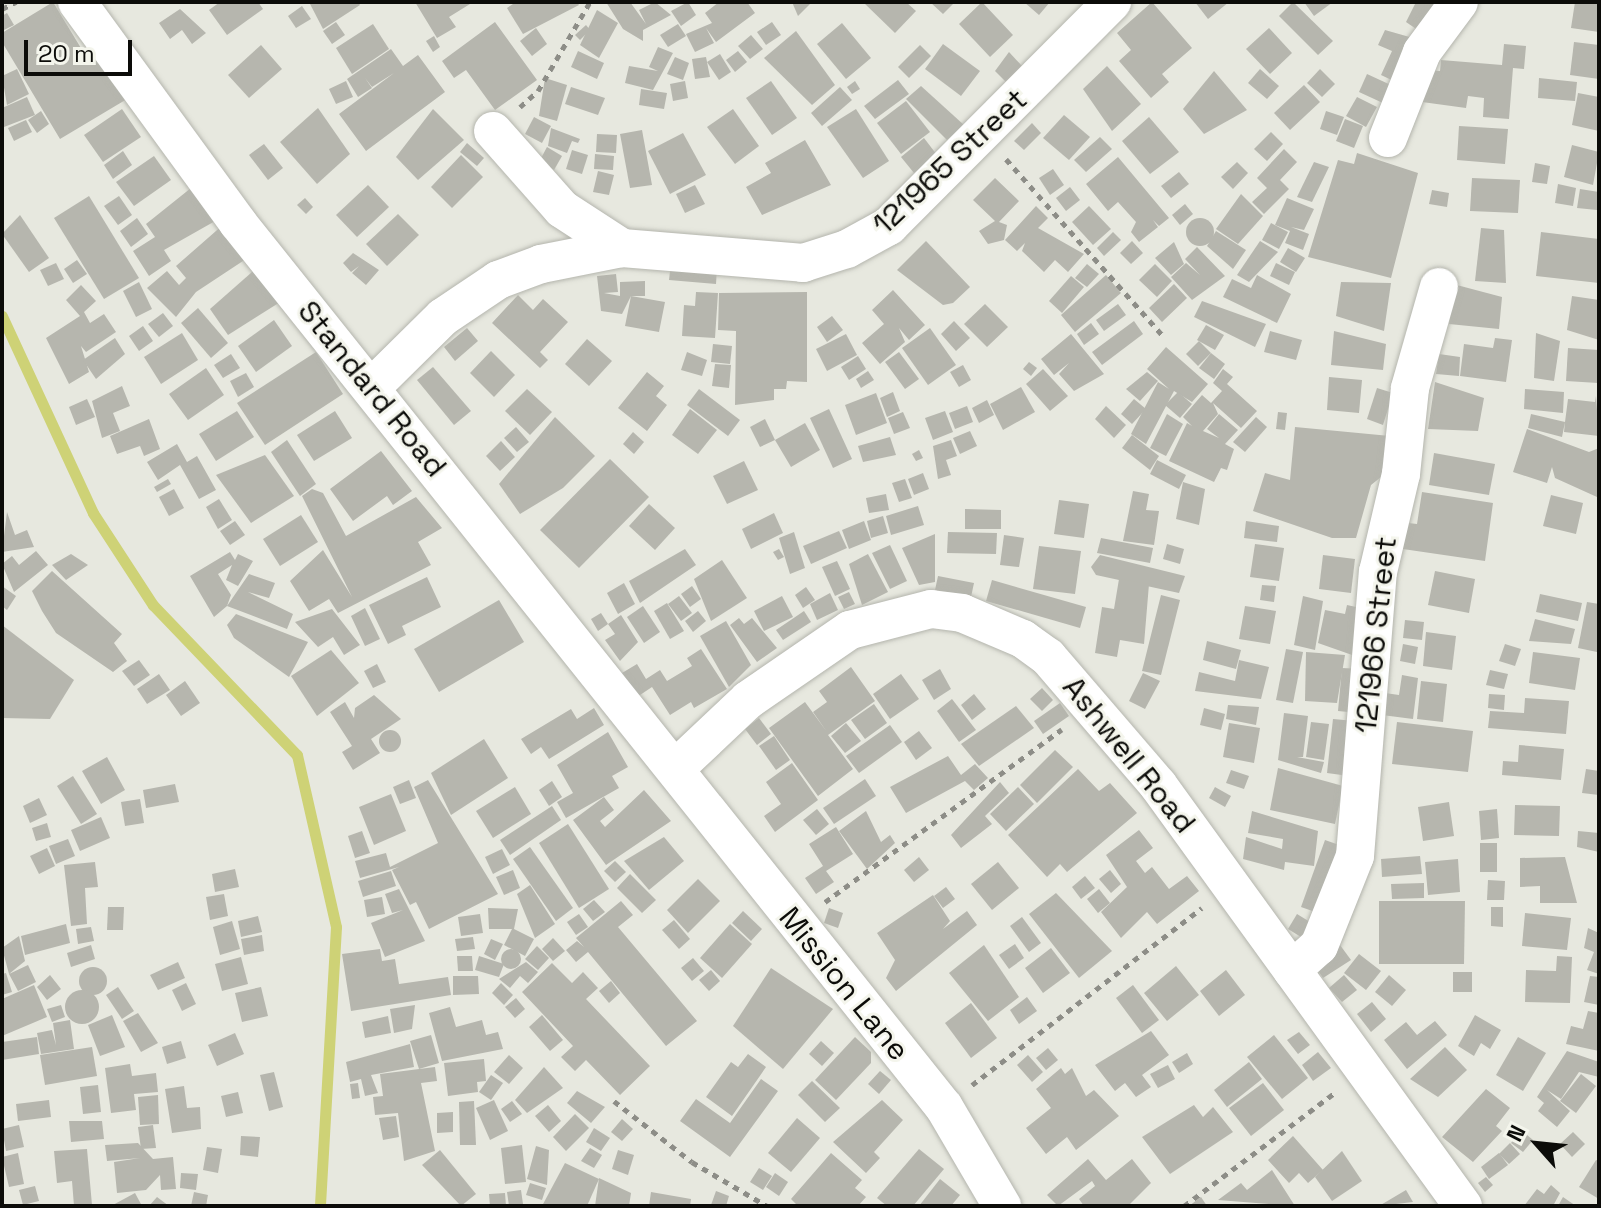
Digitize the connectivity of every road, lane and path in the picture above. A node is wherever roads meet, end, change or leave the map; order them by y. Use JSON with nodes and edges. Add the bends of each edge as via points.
{"nodes":[{"id":1,"x":16,"y":2,"type":"edge"},
{"id":2,"x":77,"y":2,"type":"edge"},
{"id":3,"x":590,"y":2,"type":"edge"},
{"id":4,"x":1112,"y":2,"type":"edge"},
{"id":5,"x":1459,"y":2,"type":"edge"},
{"id":6,"x":2,"y":9,"type":"edge"},
{"id":7,"x":493,"y":131,"type":"joint"},
{"id":8,"x":985,"y":135,"type":"junction"},
{"id":9,"x":1388,"y":138,"type":"dead end"},
{"id":10,"x":622,"y":248,"type":"junction"},
{"id":11,"x":1439,"y":287,"type":"dead end"},
{"id":12,"x":1165,"y":338,"type":"dead end"},
{"id":13,"x":371,"y":388,"type":"junction"},
{"id":14,"x":1093,"y":708,"type":"junction"},
{"id":15,"x":677,"y":767,"type":"junction"},
{"id":16,"x":1232,"y":886,"type":"junction"},
{"id":17,"x":793,"y":924,"type":"junction"},
{"id":18,"x":1292,"y":970,"type":"junction"},
{"id":19,"x":1367,"y":1070,"type":"junction"},
{"id":20,"x":614,"y":1101,"type":"dead end"},
{"id":21,"x":944,"y":1107,"type":"junction"},
{"id":22,"x":1446,"y":1200,"type":"edge"},
{"id":23,"x":767,"y":1206,"type":"edge"},
{"id":24,"x":1002,"y":1206,"type":"edge"},
{"id":25,"x":1184,"y":1206,"type":"edge"}],
"edges":[{"from":1,"to":6,"type":"path"},
{"from":2,"to":13,"type":"street","name":"Standard Road"},
{"from":3,"to":7,"type":"path","via":[[538,91]]},
{"from":4,"to":8,"type":"street","name":"121965 Street"},
{"from":5,"to":9,"type":"street","via":[[1422,52]]},
{"from":7,"to":10,"type":"street","via":[[562,209]]},
{"from":8,"to":10,"type":"street","name":"121965 Street","via":[[889,226],[803,263]]},
{"from":8,"to":12,"type":"path"},
{"from":10,"to":13,"type":"street","name":"121965 Street","via":[[498,280],[443,317]]},
{"from":11,"to":18,"type":"street","name":"121966 Street","via":[[1410,388],[1401,474],[1378,572],[1355,856],[1319,946]]},
{"from":13,"to":15,"type":"street","name":"Standard Road"},
{"from":14,"to":15,"type":"street","name":"Ashwell Road","via":[[1023,639],[962,613],[931,609],[850,630],[748,700]]},
{"from":14,"to":16,"type":"street","name":"Ashwell Road"},
{"from":14,"to":17,"type":"path"},
{"from":15,"to":17,"type":"street","name":"Mission Lane"},
{"from":16,"to":18,"type":"street","name":"Ashwell Road"},
{"from":16,"to":21,"type":"path"},
{"from":17,"to":21,"type":"street","name":"Mission Lane"},
{"from":18,"to":19,"type":"street","name":"Ashwell Road"},
{"from":19,"to":22,"type":"street","name":"Ashwell Road"},
{"from":19,"to":25,"type":"path"},
{"from":20,"to":23,"type":"path","via":[[692,1162]]},
{"from":21,"to":24,"type":"street","name":"Mission Lane"}]}
